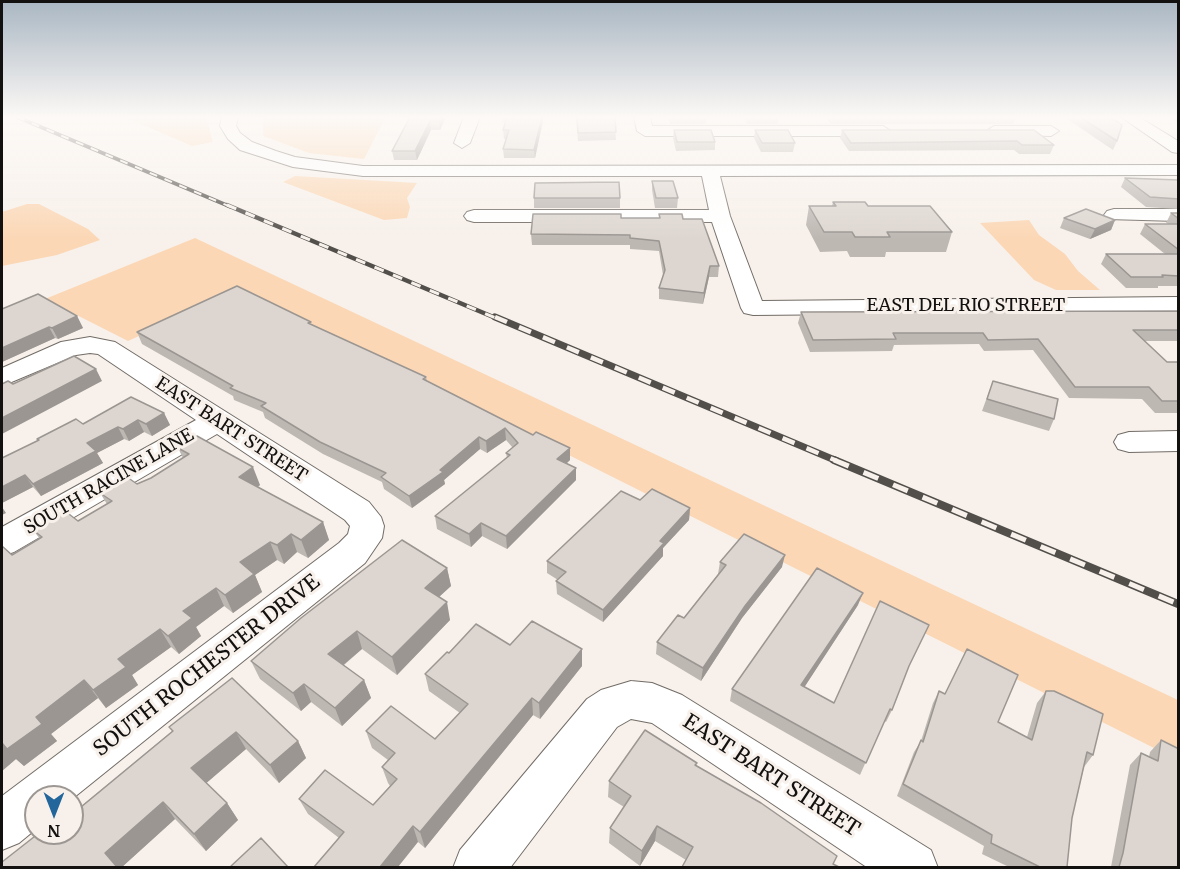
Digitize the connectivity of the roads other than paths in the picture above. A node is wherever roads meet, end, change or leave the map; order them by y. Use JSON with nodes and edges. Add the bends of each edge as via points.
{"nodes":[{"id":1,"x":280,"y":158,"type":"edge"},
{"id":2,"x":1179,"y":170,"type":"edge"},
{"id":3,"x":710,"y":171,"type":"junction"},
{"id":4,"x":1114,"y":215,"type":"dead end"},
{"id":5,"x":1179,"y":215,"type":"edge"},
{"id":6,"x":474,"y":216,"type":"dead end"},
{"id":7,"x":720,"y":216,"type":"junction"},
{"id":8,"x":1179,"y":304,"type":"edge"},
{"id":9,"x":2,"y":378,"type":"edge"},
{"id":10,"x":218,"y":421,"type":"junction"},
{"id":11,"x":1129,"y":441,"type":"dead end"},
{"id":12,"x":1179,"y":441,"type":"edge"},
{"id":13,"x":367,"y":528,"type":"joint"},
{"id":14,"x":2,"y":543,"type":"edge"},
{"id":15,"x":54,"y":785,"type":"edge"},
{"id":16,"x":24,"y":808,"type":"edge"},
{"id":17,"x":2,"y":826,"type":"edge"},
{"id":18,"x":478,"y":867,"type":"edge"},
{"id":19,"x":913,"y":867,"type":"edge"}],
"edges":[{"from":1,"to":3,"type":"street","via":[[330,168],[413,171]]},
{"from":2,"to":3,"type":"street"},
{"from":3,"to":7,"type":"street"},
{"from":4,"to":5,"type":"street"},
{"from":6,"to":7,"type":"street"},
{"from":7,"to":8,"type":"street","name":"EAST DEL RIO STREET","via":[[753,308]]},
{"from":9,"to":10,"type":"street","name":"EAST BART STREET","via":[[62,351],[85,345],[106,348]]},
{"from":10,"to":13,"type":"street","name":"EAST BART STREET","via":[[357,511]]},
{"from":10,"to":14,"type":"street","name":"SOUTH RACINE LANE"},
{"from":11,"to":12,"type":"street"},
{"from":13,"to":15,"type":"street","name":"SOUTH ROCHESTER DRIVE","via":[[362,543],[352,553]]},
{"from":16,"to":17,"type":"street","name":"SOUTH ROCHESTER DRIVE"},
{"from":18,"to":19,"type":"street","name":"EAST BART STREET","via":[[597,719],[623,702],[647,701],[663,707]]}]}
